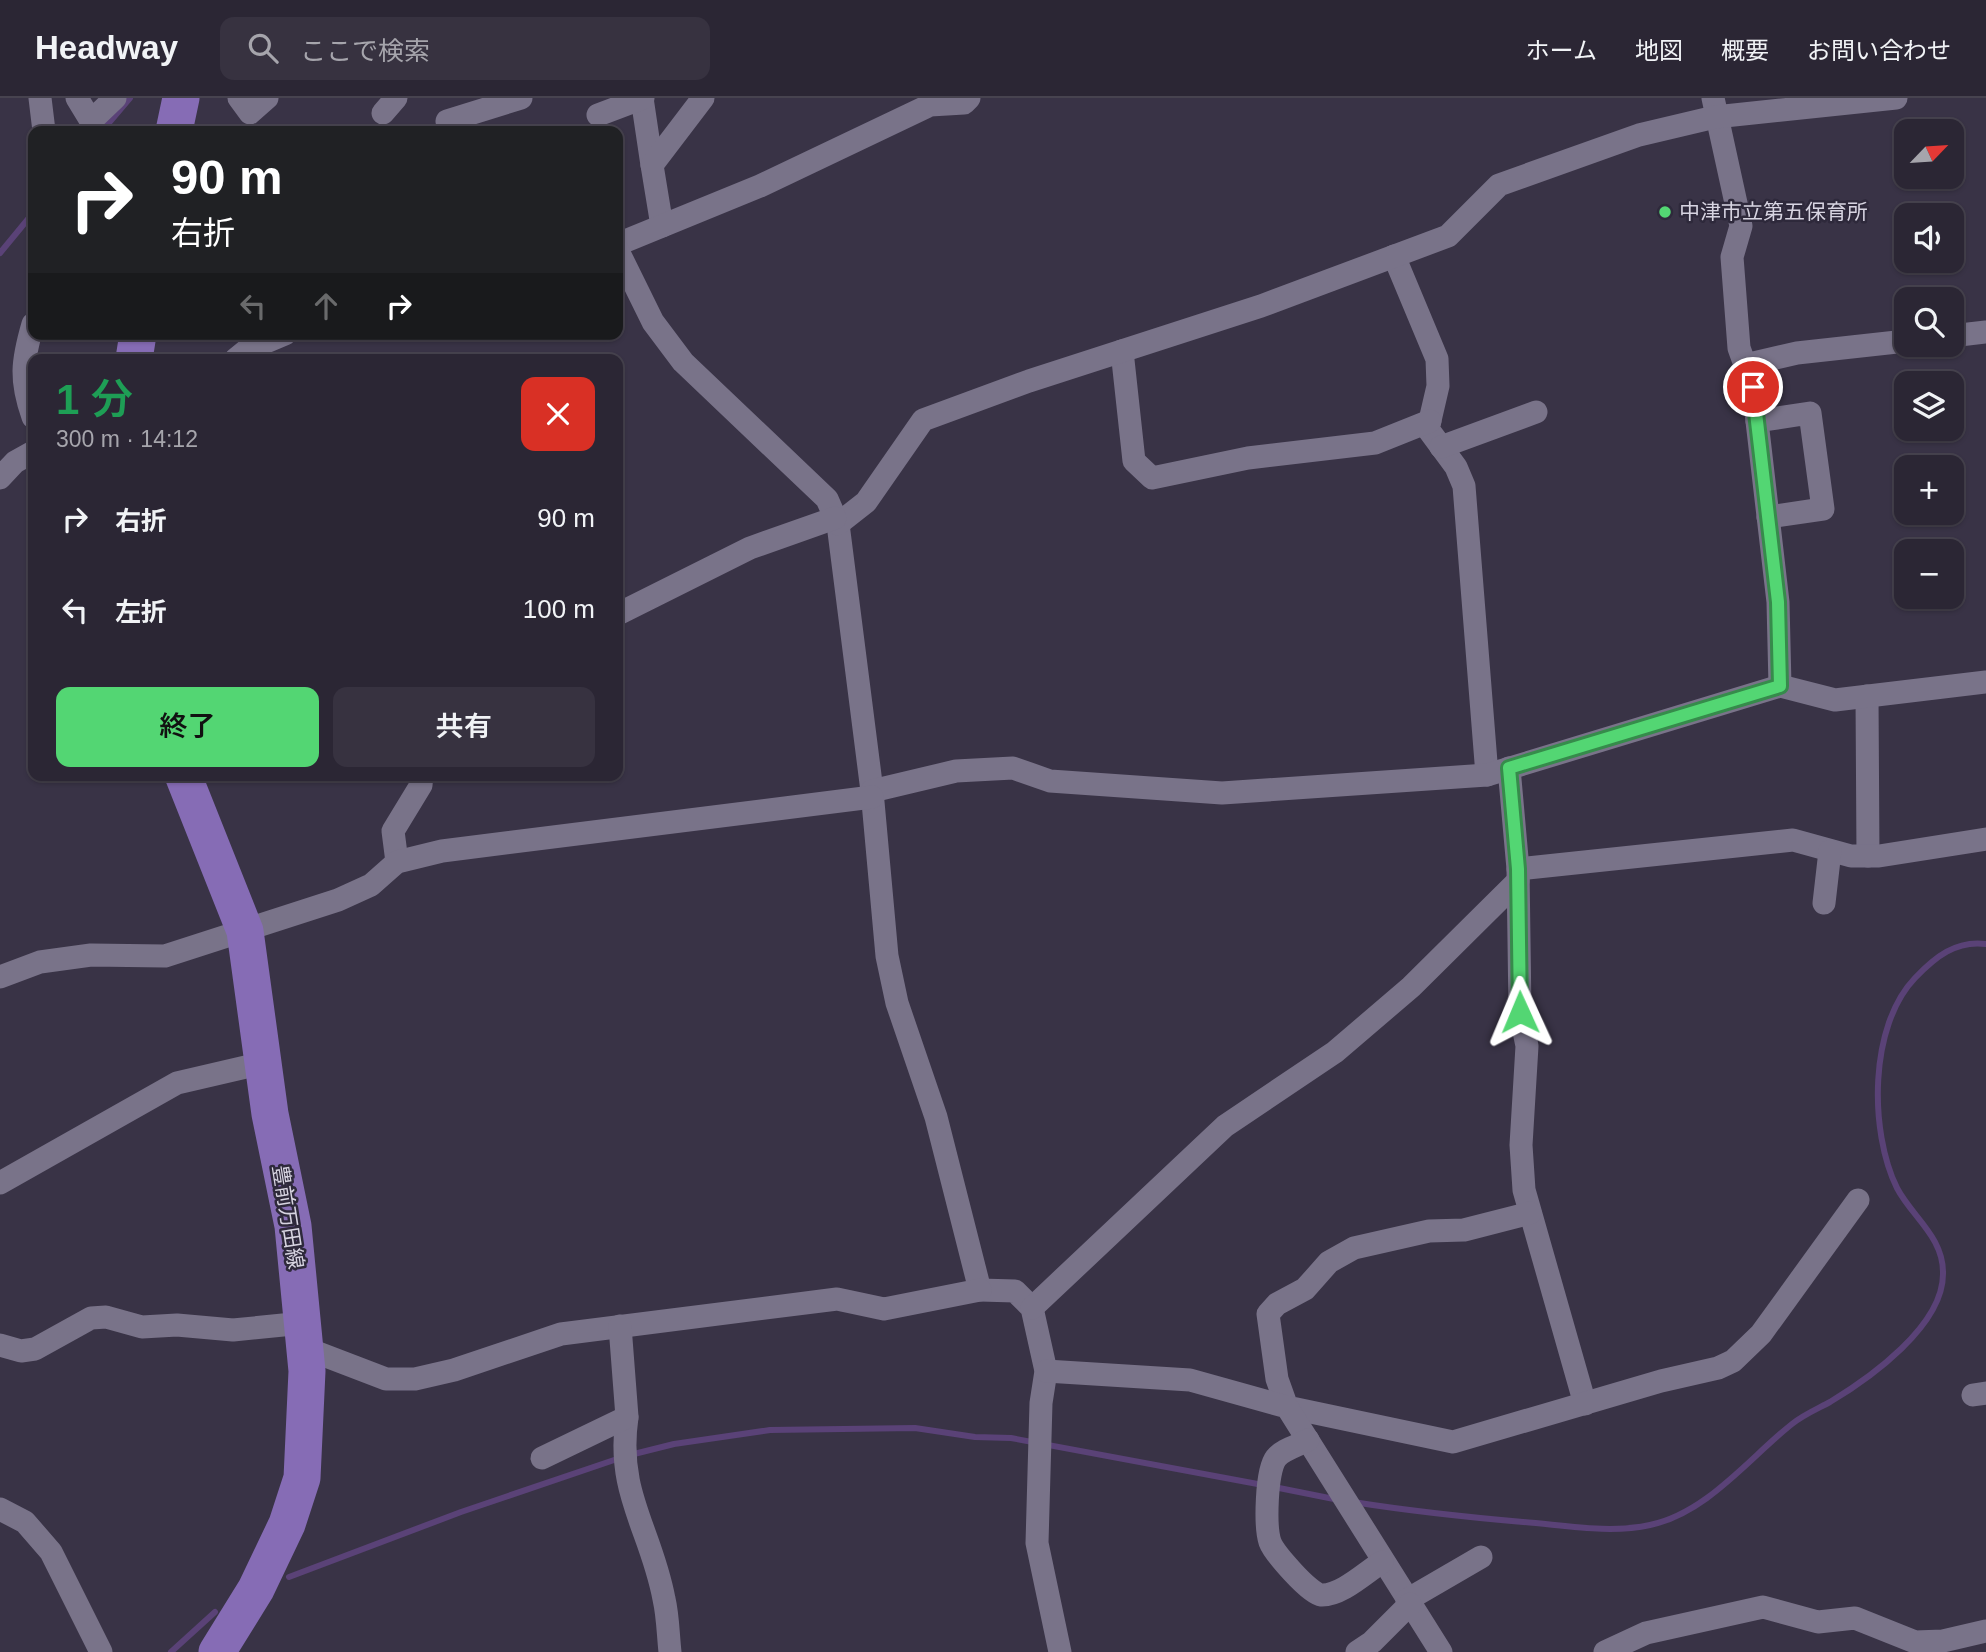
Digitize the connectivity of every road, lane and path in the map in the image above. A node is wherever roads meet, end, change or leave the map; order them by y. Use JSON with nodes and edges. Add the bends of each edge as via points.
{"nodes":[{"id":1,"x":40,"y":98,"type":"edge"},
{"id":2,"x":77,"y":98,"type":"edge"},
{"id":3,"x":115,"y":98,"type":"edge"},
{"id":4,"x":181,"y":98,"type":"edge"},
{"id":5,"x":239,"y":98,"type":"edge"},
{"id":6,"x":267,"y":98,"type":"edge"},
{"id":7,"x":521,"y":98,"type":"edge"},
{"id":8,"x":642,"y":98,"type":"edge"},
{"id":9,"x":703,"y":98,"type":"edge"},
{"id":10,"x":969,"y":98,"type":"edge"},
{"id":11,"x":1895,"y":98,"type":"edge"},
{"id":12,"x":1868,"y":99,"type":"edge"},
{"id":13,"x":1714,"y":107,"type":"edge"},
{"id":14,"x":597,"y":115,"type":"edge"},
{"id":15,"x":447,"y":121,"type":"dead end"},
{"id":16,"x":43,"y":126,"type":"edge"},
{"id":17,"x":175,"y":126,"type":"edge"},
{"id":18,"x":652,"y":165,"type":"junction"},
{"id":19,"x":662,"y":226,"type":"junction"},
{"id":20,"x":623,"y":242,"type":"edge"},
{"id":21,"x":1394,"y":256,"type":"junction"},
{"id":22,"x":623,"y":261,"type":"edge"},
{"id":23,"x":1986,"y":332,"type":"edge"},
{"id":24,"x":1964,"y":335,"type":"edge"},
{"id":25,"x":29,"y":340,"type":"edge"},
{"id":26,"x":271,"y":340,"type":"edge"},
{"id":27,"x":1894,"y":342,"type":"edge"},
{"id":28,"x":1122,"y":351,"type":"junction"},
{"id":29,"x":242,"y":354,"type":"edge"},
{"id":30,"x":1745,"y":365,"type":"junction"},
{"id":31,"x":28,"y":403,"type":"edge"},
{"id":32,"x":1536,"y":412,"type":"dead end"},
{"id":33,"x":1430,"y":421,"type":"junction"},
{"id":34,"x":1757,"y":421,"type":"junction"},
{"id":35,"x":1441,"y":447,"type":"junction"},
{"id":36,"x":28,"y":455,"type":"edge"},
{"id":37,"x":0,"y":478,"type":"edge"},
{"id":38,"x":1768,"y":517,"type":"junction"},
{"id":39,"x":836,"y":521,"type":"junction"},
{"id":40,"x":623,"y":612,"type":"edge"},
{"id":41,"x":1986,"y":681,"type":"edge"},
{"id":42,"x":1780,"y":686,"type":"junction"},
{"id":43,"x":1867,"y":696,"type":"junction"},
{"id":44,"x":1509,"y":768,"type":"junction"},
{"id":45,"x":1487,"y":775,"type":"junction"},
{"id":46,"x":185,"y":781,"type":"edge"},
{"id":47,"x":421,"y":781,"type":"edge"},
{"id":48,"x":872,"y":794,"type":"junction"},
{"id":49,"x":1986,"y":839,"type":"edge"},
{"id":50,"x":1830,"y":851,"type":"junction"},
{"id":51,"x":1868,"y":856,"type":"junction"},
{"id":52,"x":397,"y":862,"type":"junction"},
{"id":53,"x":1518,"y":875,"type":"junction"},
{"id":54,"x":1824,"y":903,"type":"dead end"},
{"id":55,"x":245,"y":931,"type":"junction"},
{"id":56,"x":0,"y":977,"type":"edge"},
{"id":57,"x":263,"y":1063,"type":"junction"},
{"id":58,"x":0,"y":1183,"type":"edge"},
{"id":59,"x":1858,"y":1200,"type":"dead end"},
{"id":60,"x":1530,"y":1213,"type":"junction"},
{"id":61,"x":981,"y":1290,"type":"junction"},
{"id":62,"x":1032,"y":1308,"type":"junction"},
{"id":63,"x":620,"y":1326,"type":"junction"},
{"id":64,"x":304,"y":1335,"type":"junction"},
{"id":65,"x":0,"y":1345,"type":"edge"},
{"id":66,"x":1046,"y":1371,"type":"junction"},
{"id":67,"x":1585,"y":1404,"type":"junction"},
{"id":68,"x":1287,"y":1407,"type":"junction"},
{"id":69,"x":627,"y":1417,"type":"junction"},
{"id":70,"x":1308,"y":1440,"type":"junction"},
{"id":71,"x":541,"y":1458,"type":"dead end"},
{"id":72,"x":0,"y":1508,"type":"edge"},
{"id":73,"x":1481,"y":1557,"type":"dead end"},
{"id":74,"x":1382,"y":1562,"type":"junction"},
{"id":75,"x":1408,"y":1602,"type":"junction"},
{"id":76,"x":1986,"y":1631,"type":"edge"},
{"id":77,"x":101,"y":1652,"type":"edge"},
{"id":78,"x":217,"y":1652,"type":"edge"},
{"id":79,"x":670,"y":1652,"type":"edge"},
{"id":80,"x":1060,"y":1652,"type":"edge"},
{"id":81,"x":1357,"y":1652,"type":"edge"},
{"id":82,"x":1441,"y":1652,"type":"edge"},
{"id":83,"x":1605,"y":1652,"type":"edge"}],
"edges":[{"from":1,"to":16,"type":"street"},
{"from":2,"to":3,"type":"street","via":[[91,121]]},
{"from":4,"to":17,"type":"main road"},
{"from":5,"to":6,"type":"street","via":[[250,113]]},
{"from":7,"to":15,"type":"street"},
{"from":8,"to":14,"type":"street"},
{"from":8,"to":18,"type":"street"},
{"from":9,"to":18,"type":"street"},
{"from":10,"to":19,"type":"street","via":[[964,103],[930,105],[760,186]]},
{"from":11,"to":12,"type":"street"},
{"from":12,"to":13,"type":"street"},
{"from":13,"to":21,"type":"street","via":[[1499,185],[1448,236]]},
{"from":13,"to":30,"type":"street","via":[[1741,226],[1732,257],[1739,348]]},
{"from":18,"to":19,"type":"street"},
{"from":19,"to":20,"type":"street"},
{"from":21,"to":28,"type":"street"},
{"from":21,"to":33,"type":"street","via":[[1437,359],[1438,386]]},
{"from":22,"to":39,"type":"street","via":[[653,322],[683,362],[827,499]]},
{"from":23,"to":24,"type":"street"},
{"from":25,"to":31,"type":"street","via":[[23,360]]},
{"from":26,"to":29,"type":"street"},
{"from":27,"to":30,"type":"street","via":[[1797,352]]},
{"from":28,"to":33,"type":"street","via":[[1134,461],[1152,478],[1248,458],[1375,443]]},
{"from":28,"to":39,"type":"street","via":[[923,420],[866,502]]},
{"from":30,"to":34,"type":"street"},
{"from":32,"to":35,"type":"street"},
{"from":33,"to":35,"type":"street","via":[[1428,429]]},
{"from":34,"to":38,"type":"street"},
{"from":34,"to":38,"type":"street","via":[[1810,413],[1823,509]]},
{"from":35,"to":45,"type":"street","via":[[1464,486]]},
{"from":36,"to":37,"type":"street"},
{"from":38,"to":42,"type":"street","via":[[1778,602]]},
{"from":39,"to":40,"type":"street","via":[[750,548]]},
{"from":39,"to":48,"type":"street"},
{"from":41,"to":43,"type":"street"},
{"from":42,"to":43,"type":"street","via":[[1835,700]]},
{"from":42,"to":44,"type":"street"},
{"from":43,"to":51,"type":"street"},
{"from":44,"to":45,"type":"street"},
{"from":44,"to":53,"type":"street"},
{"from":45,"to":48,"type":"street","via":[[1222,793],[1050,781],[1013,768],[956,771]]},
{"from":46,"to":55,"type":"main road","name":"豊前万田線"},
{"from":47,"to":52,"type":"street","via":[[393,831]]},
{"from":48,"to":52,"type":"street","via":[[442,851]]},
{"from":48,"to":61,"type":"street","via":[[894,991],[936,1117]]},
{"from":49,"to":51,"type":"street"},
{"from":50,"to":51,"type":"street"},
{"from":50,"to":53,"type":"street","via":[[1793,840]]},
{"from":50,"to":54,"type":"street"},
{"from":52,"to":55,"type":"street","via":[[371,884],[338,900]]},
{"from":53,"to":60,"type":"street","via":[[1520,1012],[1527,1046],[1521,1145]]},
{"from":53,"to":62,"type":"street","via":[[1411,987],[1335,1052],[1225,1126]]},
{"from":55,"to":56,"type":"street","via":[[165,956],[91,955],[40,962]]},
{"from":55,"to":57,"type":"main road","name":"豊前万田線"},
{"from":57,"to":58,"type":"street","via":[[177,1083]]},
{"from":57,"to":64,"type":"main road","name":"豊前万田線","via":[[293,1226]]},
{"from":59,"to":67,"type":"street","via":[[1792,1295],[1733,1361]]},
{"from":60,"to":67,"type":"street"},
{"from":60,"to":68,"type":"street","via":[[1464,1230],[1429,1231],[1354,1248],[1329,1262],[1305,1289],[1268,1314],[1277,1379]]},
{"from":61,"to":62,"type":"street","via":[[1015,1291]]},
{"from":61,"to":63,"type":"street","via":[[884,1309],[837,1299]]},
{"from":62,"to":66,"type":"street"},
{"from":63,"to":64,"type":"street","via":[[561,1334],[415,1379],[386,1378]]},
{"from":63,"to":69,"type":"street"},
{"from":64,"to":65,"type":"street","via":[[177,1325],[142,1327],[106,1317],[91,1318],[35,1349]]},
{"from":64,"to":78,"type":"main road","name":"豊前万田線","via":[[307,1371],[302,1478],[287,1524],[256,1589]]},
{"from":66,"to":68,"type":"street","via":[[1190,1380]]},
{"from":66,"to":80,"type":"street","via":[[1037,1543]]},
{"from":67,"to":68,"type":"street","via":[[1453,1442]]},
{"from":68,"to":70,"type":"street"},
{"from":69,"to":71,"type":"street"},
{"from":69,"to":79,"type":"street","via":[[622,1446],[625,1479],[664,1597]]},
{"from":70,"to":74,"type":"street"},
{"from":70,"to":74,"type":"street","via":[[1277,1456],[1271,1468],[1267,1529],[1271,1545],[1310,1591],[1322,1595]]},
{"from":72,"to":77,"type":"street","via":[[26,1522],[51,1552]]},
{"from":73,"to":75,"type":"street","via":[[1441,1577]]},
{"from":74,"to":75,"type":"street"},
{"from":75,"to":81,"type":"street"},
{"from":75,"to":82,"type":"street"},
{"from":76,"to":83,"type":"street","via":[[1916,1642],[1855,1618],[1818,1622],[1763,1608],[1646,1633]]}]}
